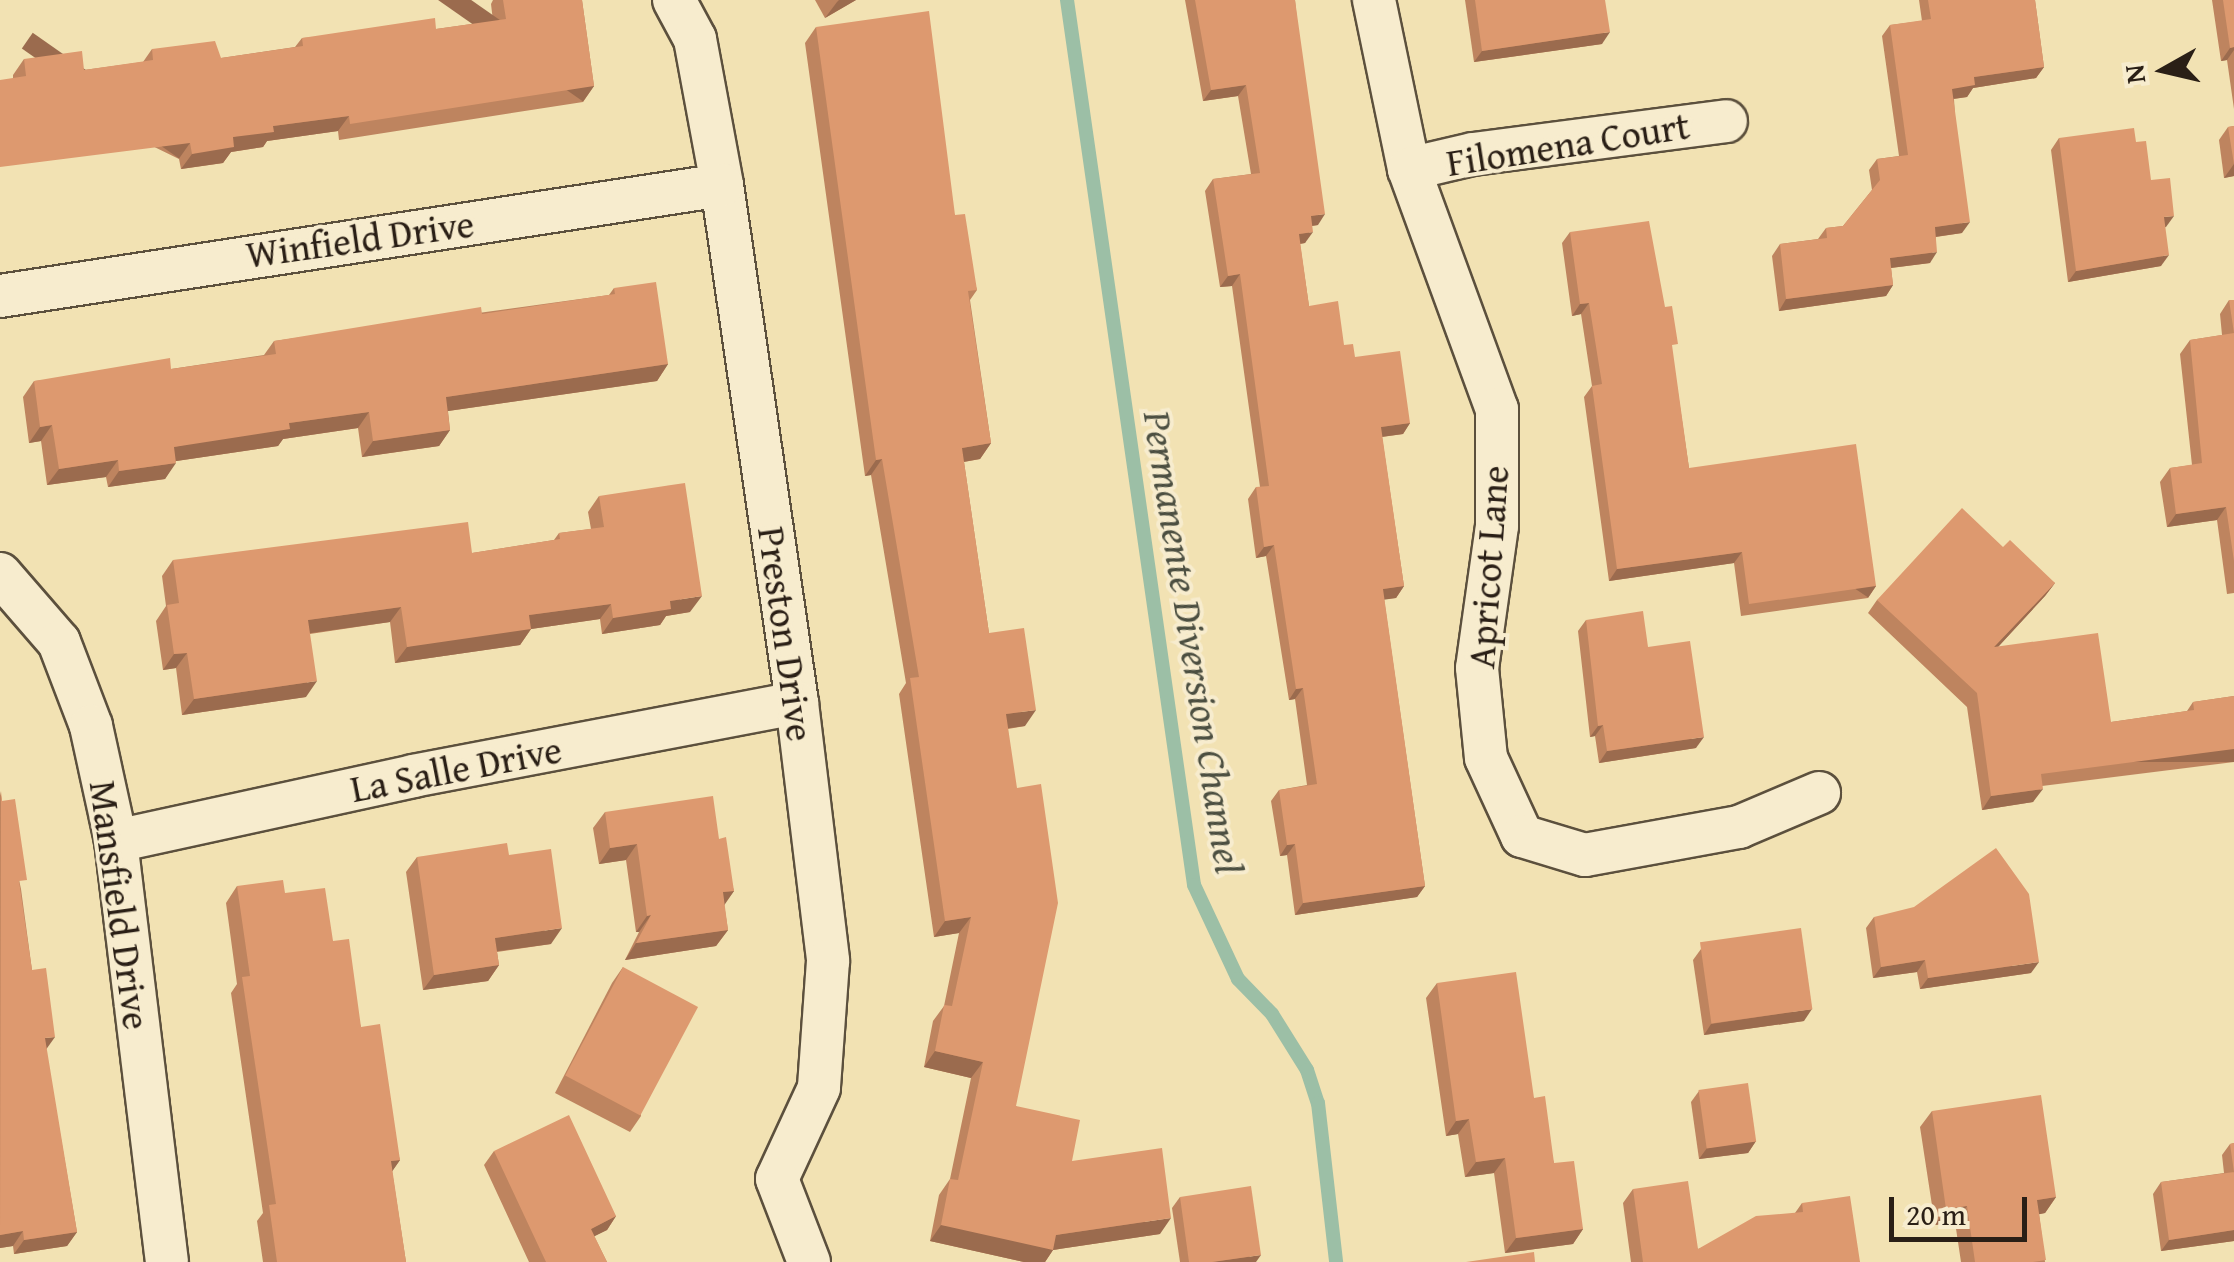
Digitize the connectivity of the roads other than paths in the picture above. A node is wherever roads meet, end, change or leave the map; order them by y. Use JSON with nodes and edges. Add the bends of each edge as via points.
{"nodes":[{"id":1,"x":674,"y":0,"type":"edge"},
{"id":2,"x":1374,"y":0,"type":"edge"},
{"id":3,"x":1726,"y":120,"type":"dead end"},
{"id":4,"x":1410,"y":170,"type":"junction"},
{"id":5,"x":722,"y":185,"type":"junction"},
{"id":6,"x":0,"y":296,"type":"edge"},
{"id":7,"x":0,"y":574,"type":"edge"},
{"id":8,"x":797,"y":703,"type":"junction"},
{"id":9,"x":1820,"y":794,"type":"dead end"},
{"id":10,"x":116,"y":841,"type":"junction"},
{"id":11,"x":168,"y":1262,"type":"edge"},
{"id":12,"x":809,"y":1262,"type":"edge"}],
"edges":[{"from":1,"to":5,"type":"street","name":"Preston Drive","via":[[695,38]]},
{"from":2,"to":4,"type":"street","name":"Apricot Lane"},
{"from":3,"to":4,"type":"street","name":"Filomena Court","via":[[1473,154]]},
{"from":4,"to":9,"type":"street","name":"Apricot Lane","via":[[1497,410],[1498,526],[1477,668],[1486,758],[1522,836],[1585,856],[1739,827]]},
{"from":5,"to":6,"type":"street","name":"Winfield Drive"},
{"from":5,"to":8,"type":"street","name":"Preston Drive"},
{"from":7,"to":10,"type":"street","name":"Mansfield Drive","via":[[58,642],[91,726]]},
{"from":8,"to":10,"type":"street","name":"La Salle Drive"},
{"from":8,"to":12,"type":"street","name":"Preston Drive","via":[[828,961],[819,1088],[777,1179]]},
{"from":10,"to":11,"type":"street","name":"Mansfield Drive"}]}
